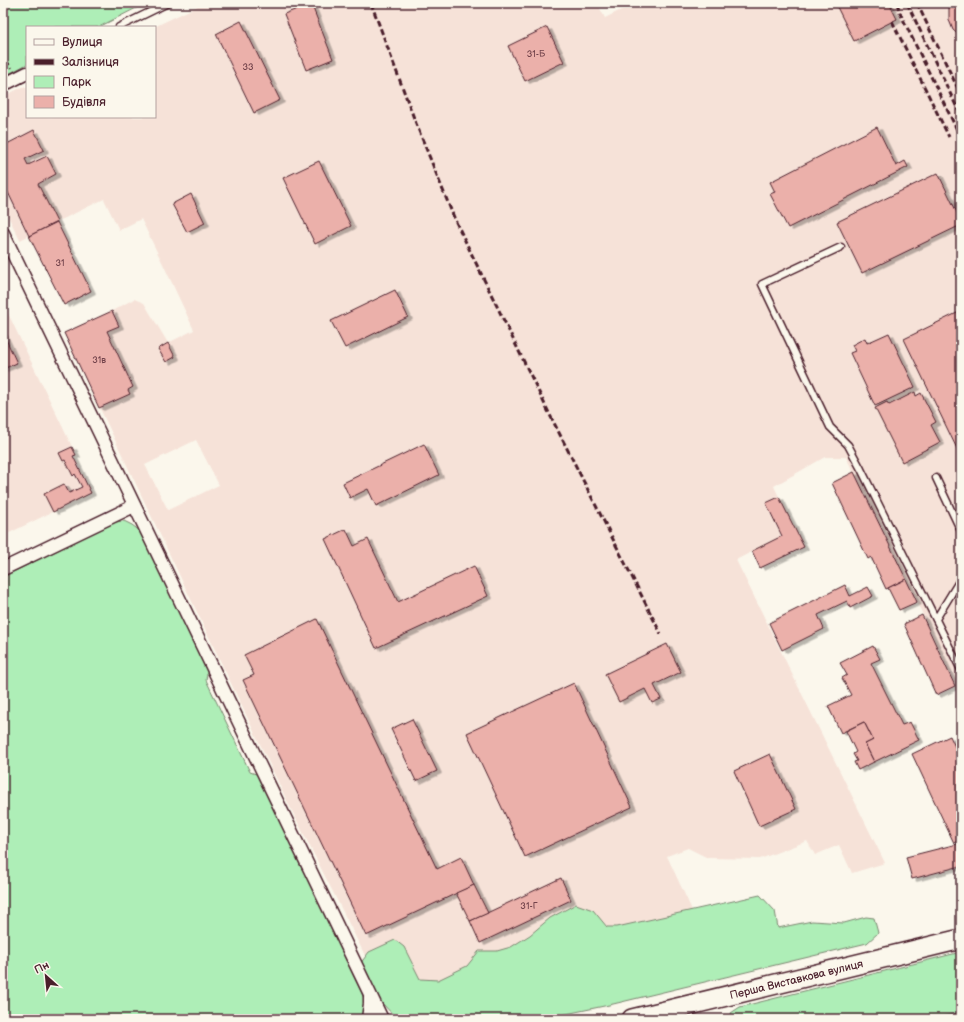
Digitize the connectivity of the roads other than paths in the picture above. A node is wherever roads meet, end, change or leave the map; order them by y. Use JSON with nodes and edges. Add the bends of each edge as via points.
{"nodes":[{"id":1,"x":168,"y":3,"type":"edge"},
{"id":2,"x":121,"y":26,"type":"edge"},
{"id":3,"x":23,"y":75,"type":"edge"},
{"id":4,"x":3,"y":86,"type":"edge"},
{"id":5,"x":3,"y":233,"type":"edge"},
{"id":6,"x":841,"y":247,"type":"dead end"},
{"id":7,"x":936,"y":478,"type":"dead end"},
{"id":8,"x":134,"y":506,"type":"junction"},
{"id":9,"x":961,"y":531,"type":"edge"},
{"id":10,"x":3,"y":569,"type":"edge"},
{"id":11,"x":961,"y":578,"type":"edge"},
{"id":12,"x":936,"y":619,"type":"junction"},
{"id":13,"x":961,"y":670,"type":"edge"},
{"id":14,"x":961,"y":939,"type":"edge"},
{"id":15,"x":369,"y":992,"type":"junction"},
{"id":16,"x":639,"y":1018,"type":"edge"},
{"id":17,"x":368,"y":1019,"type":"edge"},
{"id":18,"x":382,"y":1019,"type":"edge"}],
"edges":[{"from":1,"to":2,"type":"lane"},
{"from":3,"to":4,"type":"street"},
{"from":5,"to":8,"type":"street"},
{"from":6,"to":12,"type":"lane","via":[[762,284],[830,427],[851,451]]},
{"from":7,"to":9,"type":"lane"},
{"from":8,"to":10,"type":"street"},
{"from":8,"to":15,"type":"street"},
{"from":11,"to":12,"type":"lane"},
{"from":12,"to":13,"type":"lane"},
{"from":14,"to":16,"type":"main road","name":"Перша Виставкова вулиця"},
{"from":15,"to":17,"type":"street"},
{"from":15,"to":18,"type":"street"}]}
